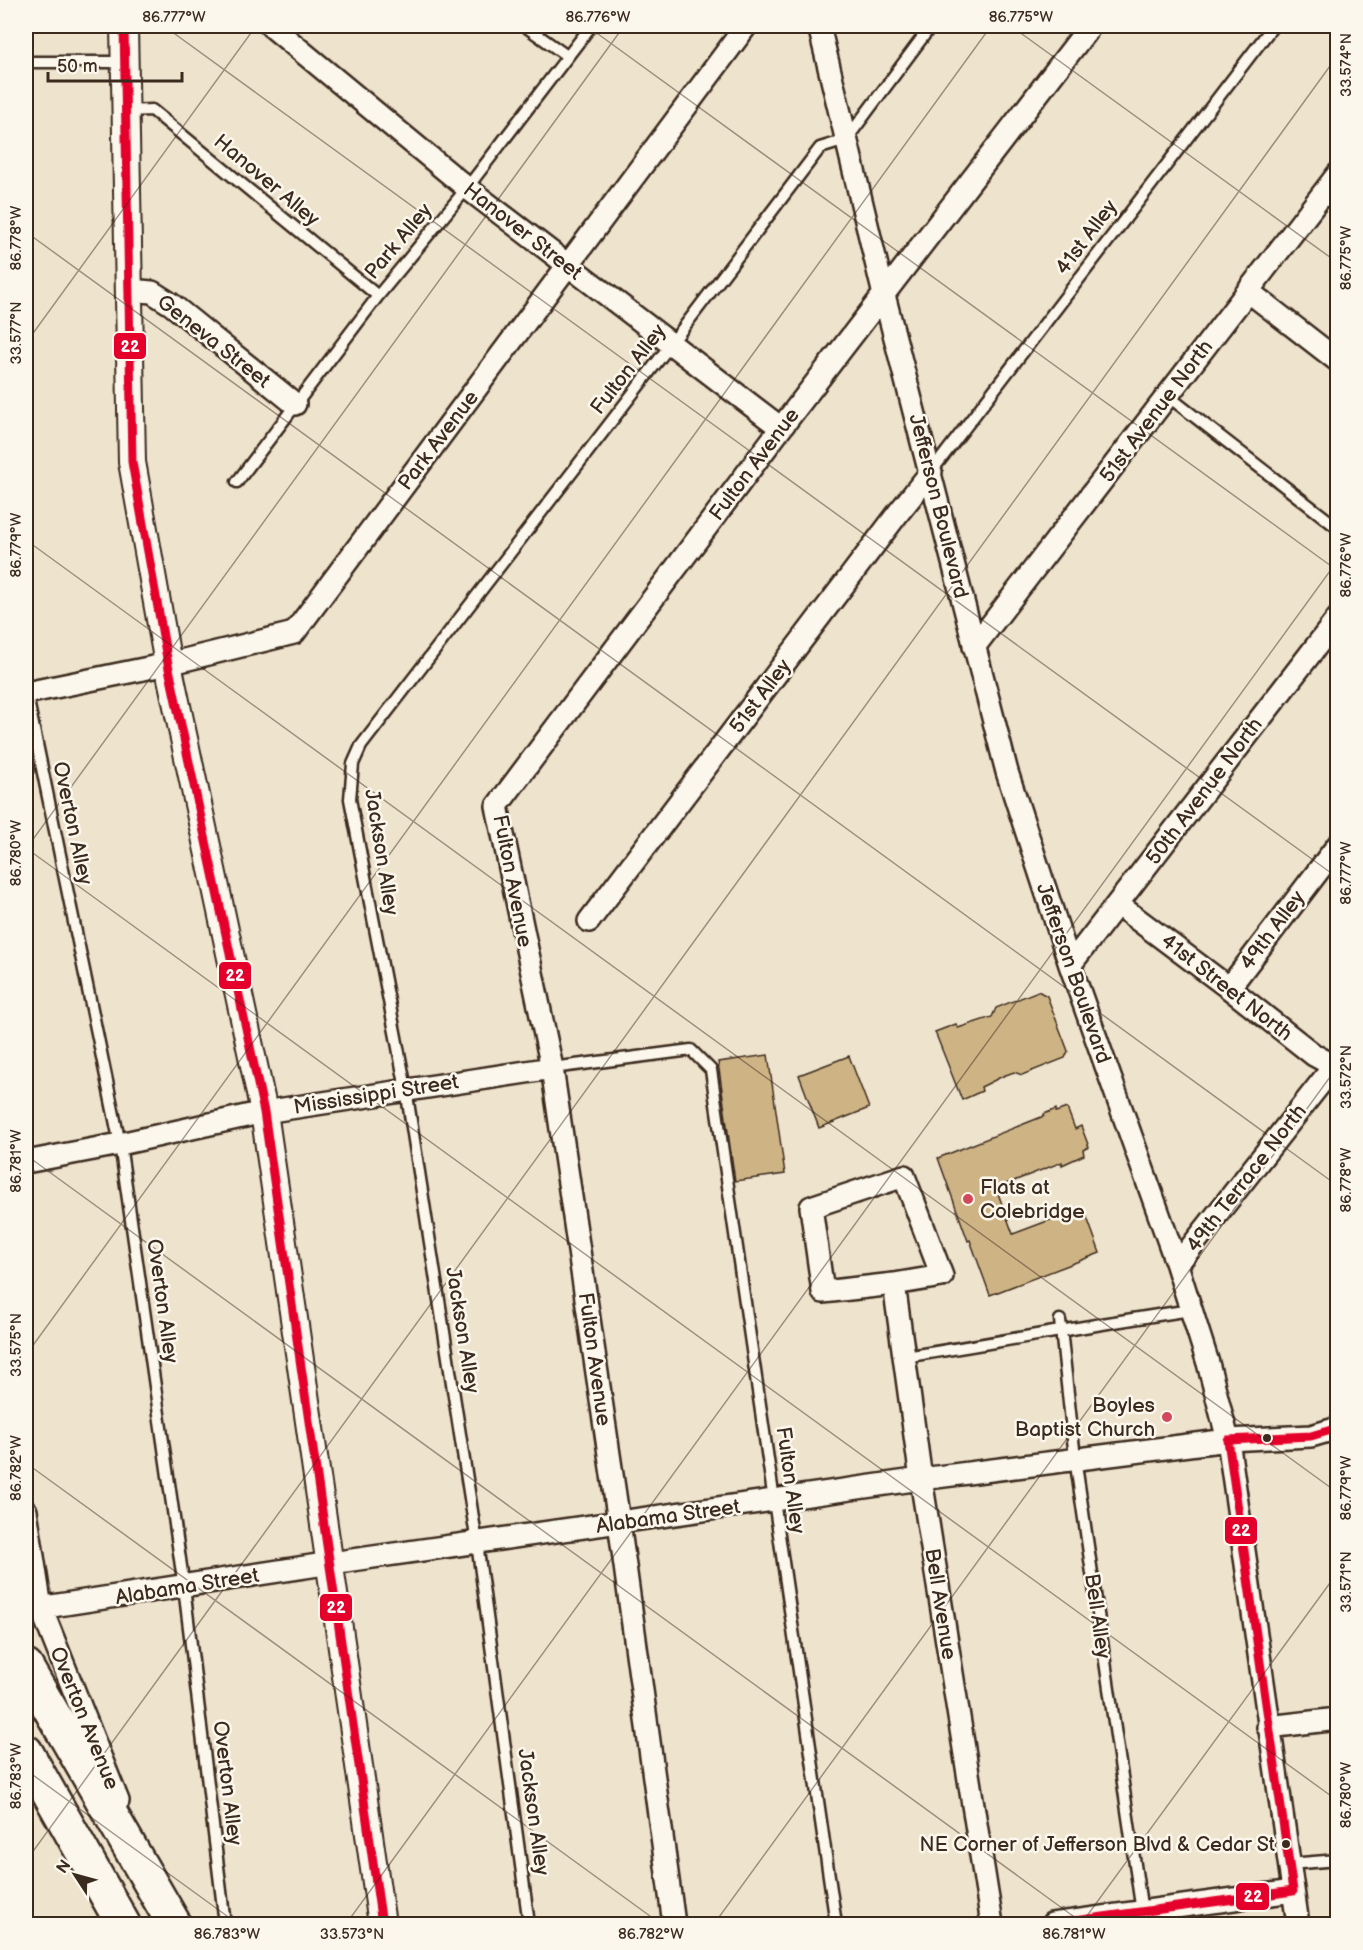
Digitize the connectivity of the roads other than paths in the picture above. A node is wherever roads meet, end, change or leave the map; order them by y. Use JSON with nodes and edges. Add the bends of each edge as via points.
{"nodes":[{"id":1,"x":124,"y":26,"type":"edge"},
{"id":2,"x":271,"y":26,"type":"edge"},
{"id":3,"x":525,"y":26,"type":"edge"},
{"id":4,"x":591,"y":26,"type":"edge"},
{"id":5,"x":746,"y":26,"type":"edge"},
{"id":6,"x":819,"y":26,"type":"edge"},
{"id":7,"x":931,"y":26,"type":"edge"},
{"id":8,"x":1090,"y":26,"type":"edge"},
{"id":9,"x":1273,"y":26,"type":"edge"},
{"id":10,"x":567,"y":56,"type":"junction"},
{"id":11,"x":26,"y":62,"type":"edge"},
{"id":12,"x":125,"y":62,"type":"junction"},
{"id":13,"x":126,"y":111,"type":"junction"},
{"id":14,"x":846,"y":140,"type":"junction"},
{"id":15,"x":1337,"y":176,"type":"edge"},
{"id":16,"x":468,"y":188,"type":"junction"},
{"id":17,"x":567,"y":266,"type":"junction"},
{"id":18,"x":129,"y":290,"type":"junction"},
{"id":19,"x":1248,"y":291,"type":"junction"},
{"id":20,"x":884,"y":295,"type":"junction"},
{"id":21,"x":378,"y":296,"type":"junction"},
{"id":22,"x":671,"y":344,"type":"junction"},
{"id":23,"x":1338,"y":361,"type":"edge"},
{"id":24,"x":1168,"y":396,"type":"junction"},
{"id":25,"x":295,"y":404,"type":"junction"},
{"id":26,"x":781,"y":428,"type":"junction"},
{"id":27,"x":931,"y":472,"type":"junction"},
{"id":28,"x":237,"y":482,"type":"dead end"},
{"id":29,"x":1338,"y":528,"type":"edge"},
{"id":30,"x":1338,"y":618,"type":"edge"},
{"id":31,"x":974,"y":647,"type":"junction"},
{"id":32,"x":168,"y":664,"type":"junction"},
{"id":33,"x":26,"y":692,"type":"edge"},
{"id":34,"x":361,"y":746,"type":"joint"},
{"id":35,"x":1338,"y":844,"type":"edge"},
{"id":36,"x":1118,"y":904,"type":"junction"},
{"id":37,"x":590,"y":921,"type":"dead end"},
{"id":38,"x":1070,"y":965,"type":"junction"},
{"id":39,"x":1229,"y":988,"type":"junction"},
{"id":40,"x":1336,"y":1065,"type":"edge"},
{"id":41,"x":552,"y":1068,"type":"junction"},
{"id":42,"x":405,"y":1089,"type":"junction"},
{"id":43,"x":264,"y":1112,"type":"junction"},
{"id":44,"x":120,"y":1144,"type":"junction"},
{"id":45,"x":26,"y":1162,"type":"edge"},
{"id":46,"x":1177,"y":1265,"type":"junction"},
{"id":47,"x":894,"y":1284,"type":"junction"},
{"id":48,"x":1191,"y":1310,"type":"junction"},
{"id":49,"x":1061,"y":1324,"type":"junction"},
{"id":50,"x":904,"y":1357,"type":"junction"},
{"id":51,"x":1338,"y":1428,"type":"edge"},
{"id":52,"x":1228,"y":1440,"type":"junction"},
{"id":53,"x":1075,"y":1458,"type":"junction"},
{"id":54,"x":921,"y":1479,"type":"junction"},
{"id":55,"x":775,"y":1501,"type":"junction"},
{"id":56,"x":26,"y":1511,"type":"edge"},
{"id":57,"x":619,"y":1522,"type":"junction"},
{"id":58,"x":477,"y":1544,"type":"junction"},
{"id":59,"x":331,"y":1563,"type":"junction"},
{"id":60,"x":184,"y":1587,"type":"junction"},
{"id":61,"x":33,"y":1609,"type":"edge"},
{"id":62,"x":26,"y":1667,"type":"edge"},
{"id":63,"x":1338,"y":1719,"type":"edge"},
{"id":64,"x":1268,"y":1727,"type":"junction"},
{"id":65,"x":26,"y":1752,"type":"edge"},
{"id":66,"x":1338,"y":1860,"type":"edge"},
{"id":67,"x":1289,"y":1864,"type":"junction"},
{"id":68,"x":151,"y":1885,"type":"junction"},
{"id":69,"x":1293,"y":1891,"type":"junction"},
{"id":70,"x":1142,"y":1912,"type":"junction"},
{"id":71,"x":1102,"y":1921,"type":"edge"},
{"id":72,"x":123,"y":1924,"type":"edge"},
{"id":73,"x":174,"y":1924,"type":"edge"},
{"id":74,"x":225,"y":1924,"type":"edge"},
{"id":75,"x":382,"y":1924,"type":"edge"},
{"id":76,"x":529,"y":1924,"type":"edge"},
{"id":77,"x":674,"y":1924,"type":"edge"},
{"id":78,"x":836,"y":1924,"type":"edge"},
{"id":79,"x":992,"y":1924,"type":"edge"},
{"id":80,"x":1052,"y":1924,"type":"edge"},
{"id":81,"x":1298,"y":1924,"type":"edge"}],
"edges":[{"from":1,"to":12,"type":"street"},
{"from":2,"to":16,"type":"street","name":"Hanover Street"},
{"from":3,"to":10,"type":"lane"},
{"from":4,"to":10,"type":"lane","name":"Park Alley"},
{"from":5,"to":17,"type":"street","name":"Park Avenue"},
{"from":6,"to":14,"type":"street","name":"Jefferson Boulevard"},
{"from":7,"to":14,"type":"lane"},
{"from":8,"to":20,"type":"street","name":"Fulton Avenue"},
{"from":9,"to":27,"type":"lane","name":"41st Alley"},
{"from":10,"to":16,"type":"lane","name":"Park Alley"},
{"from":11,"to":12,"type":"lane"},
{"from":12,"to":13,"type":"street"},
{"from":13,"to":18,"type":"street"},
{"from":13,"to":21,"type":"lane","name":"Hanover Alley","via":[[152,110]]},
{"from":14,"to":20,"type":"street","name":"Jefferson Boulevard"},
{"from":14,"to":22,"type":"lane","name":"Fulton Alley","via":[[820,148]]},
{"from":15,"to":19,"type":"street","name":"51st Avenue North"},
{"from":16,"to":17,"type":"street","name":"Hanover Street"},
{"from":16,"to":21,"type":"lane","name":"Park Alley"},
{"from":17,"to":22,"type":"street","name":"Hanover Street"},
{"from":17,"to":32,"type":"street","name":"Park Avenue","via":[[294,633]]},
{"from":18,"to":25,"type":"street","name":"Geneva Street","via":[[152,292],[171,304]]},
{"from":18,"to":32,"type":"street","via":[[132,462]]},
{"from":19,"to":23,"type":"street"},
{"from":19,"to":24,"type":"street","name":"51st Avenue North"},
{"from":20,"to":26,"type":"street","name":"Fulton Avenue"},
{"from":20,"to":27,"type":"street","name":"Jefferson Boulevard"},
{"from":21,"to":25,"type":"lane","name":"Park Alley"},
{"from":22,"to":26,"type":"street","name":"Hanover Street"},
{"from":22,"to":34,"type":"lane","name":"Fulton Alley"},
{"from":24,"to":29,"type":"lane"},
{"from":24,"to":31,"type":"street","name":"51st Avenue North"},
{"from":25,"to":28,"type":"lane","name":"Park Alley"},
{"from":26,"to":41,"type":"street","name":"Fulton Avenue","via":[[497,806]]},
{"from":27,"to":31,"type":"street","name":"Jefferson Boulevard"},
{"from":27,"to":37,"type":"street","name":"51st Alley"},
{"from":30,"to":36,"type":"street","name":"50th Avenue North"},
{"from":31,"to":38,"type":"street","name":"Jefferson Boulevard","via":[[1007,771]]},
{"from":32,"to":33,"type":"street","name":"Park Avenue"},
{"from":32,"to":43,"type":"street"},
{"from":33,"to":44,"type":"lane","name":"Overton Alley"},
{"from":34,"to":42,"type":"lane","name":"Jackson Alley","via":[[353,764],[350,799]]},
{"from":35,"to":39,"type":"street","name":"49th Alley"},
{"from":36,"to":38,"type":"street","name":"50th Avenue North"},
{"from":36,"to":39,"type":"street","name":"41st Street North"},
{"from":38,"to":46,"type":"street","name":"Jefferson Boulevard"},
{"from":39,"to":40,"type":"street","name":"41st Street North","via":[[1314,1055]]},
{"from":40,"to":46,"type":"street","name":"49th Terrace North"},
{"from":41,"to":42,"type":"street","name":"Mississippi Street"},
{"from":41,"to":55,"type":"lane","name":"Fulton Alley","via":[[691,1050],[711,1070]]},
{"from":41,"to":57,"type":"street","name":"Fulton Avenue"},
{"from":42,"to":43,"type":"street","name":"Mississippi Street"},
{"from":42,"to":58,"type":"lane","name":"Jackson Alley"},
{"from":43,"to":44,"type":"street","name":"Mississippi Street"},
{"from":43,"to":59,"type":"street"},
{"from":44,"to":45,"type":"street","name":"Mississippi Street"},
{"from":44,"to":60,"type":"lane","name":"Overton Alley"},
{"from":46,"to":48,"type":"street","name":"Jefferson Boulevard"},
{"from":47,"to":47,"type":"street","via":[[823,1292],[811,1207],[904,1176],[942,1276]]},
{"from":47,"to":50,"type":"street","name":"Bell Avenue"},
{"from":48,"to":49,"type":"lane"},
{"from":48,"to":52,"type":"street","name":"Jefferson Boulevard"},
{"from":49,"to":50,"type":"lane"},
{"from":49,"to":53,"type":"lane","name":"Bell Alley"},
{"from":50,"to":54,"type":"street","name":"Bell Avenue"},
{"from":51,"to":52,"type":"street","name":"Alabama Street","via":[[1311,1436]]},
{"from":52,"to":53,"type":"street","name":"Alabama Street"},
{"from":52,"to":64,"type":"street","name":"Jefferson Boulevard"},
{"from":53,"to":54,"type":"street","name":"Alabama Street"},
{"from":53,"to":70,"type":"lane","name":"Bell Alley"},
{"from":54,"to":55,"type":"street","name":"Alabama Street"},
{"from":54,"to":79,"type":"street","name":"Bell Avenue"},
{"from":55,"to":57,"type":"street","name":"Alabama Street"},
{"from":55,"to":78,"type":"lane","name":"Fulton Alley"},
{"from":56,"to":61,"type":"street","name":"Overton Avenue"},
{"from":57,"to":58,"type":"street","name":"Alabama Street"},
{"from":57,"to":77,"type":"street","name":"Fulton Avenue"},
{"from":58,"to":59,"type":"street","name":"Alabama Street"},
{"from":58,"to":76,"type":"lane","name":"Jackson Alley"},
{"from":59,"to":60,"type":"street","name":"Alabama Street"},
{"from":59,"to":75,"type":"street"},
{"from":60,"to":61,"type":"street","name":"Alabama Street"},
{"from":60,"to":74,"type":"lane","name":"Overton Alley"},
{"from":61,"to":68,"type":"street","name":"Overton Avenue"},
{"from":62,"to":68,"type":"main road"},
{"from":63,"to":64,"type":"street"},
{"from":64,"to":67,"type":"street","name":"Jefferson Boulevard"},
{"from":65,"to":72,"type":"main road"},
{"from":66,"to":67,"type":"lane"},
{"from":67,"to":69,"type":"street","name":"Jefferson Boulevard"},
{"from":68,"to":73,"type":"main road"},
{"from":69,"to":70,"type":"street"},
{"from":69,"to":81,"type":"street","name":"Jefferson Boulevard"},
{"from":70,"to":71,"type":"street"},
{"from":71,"to":80,"type":"street"}]}
